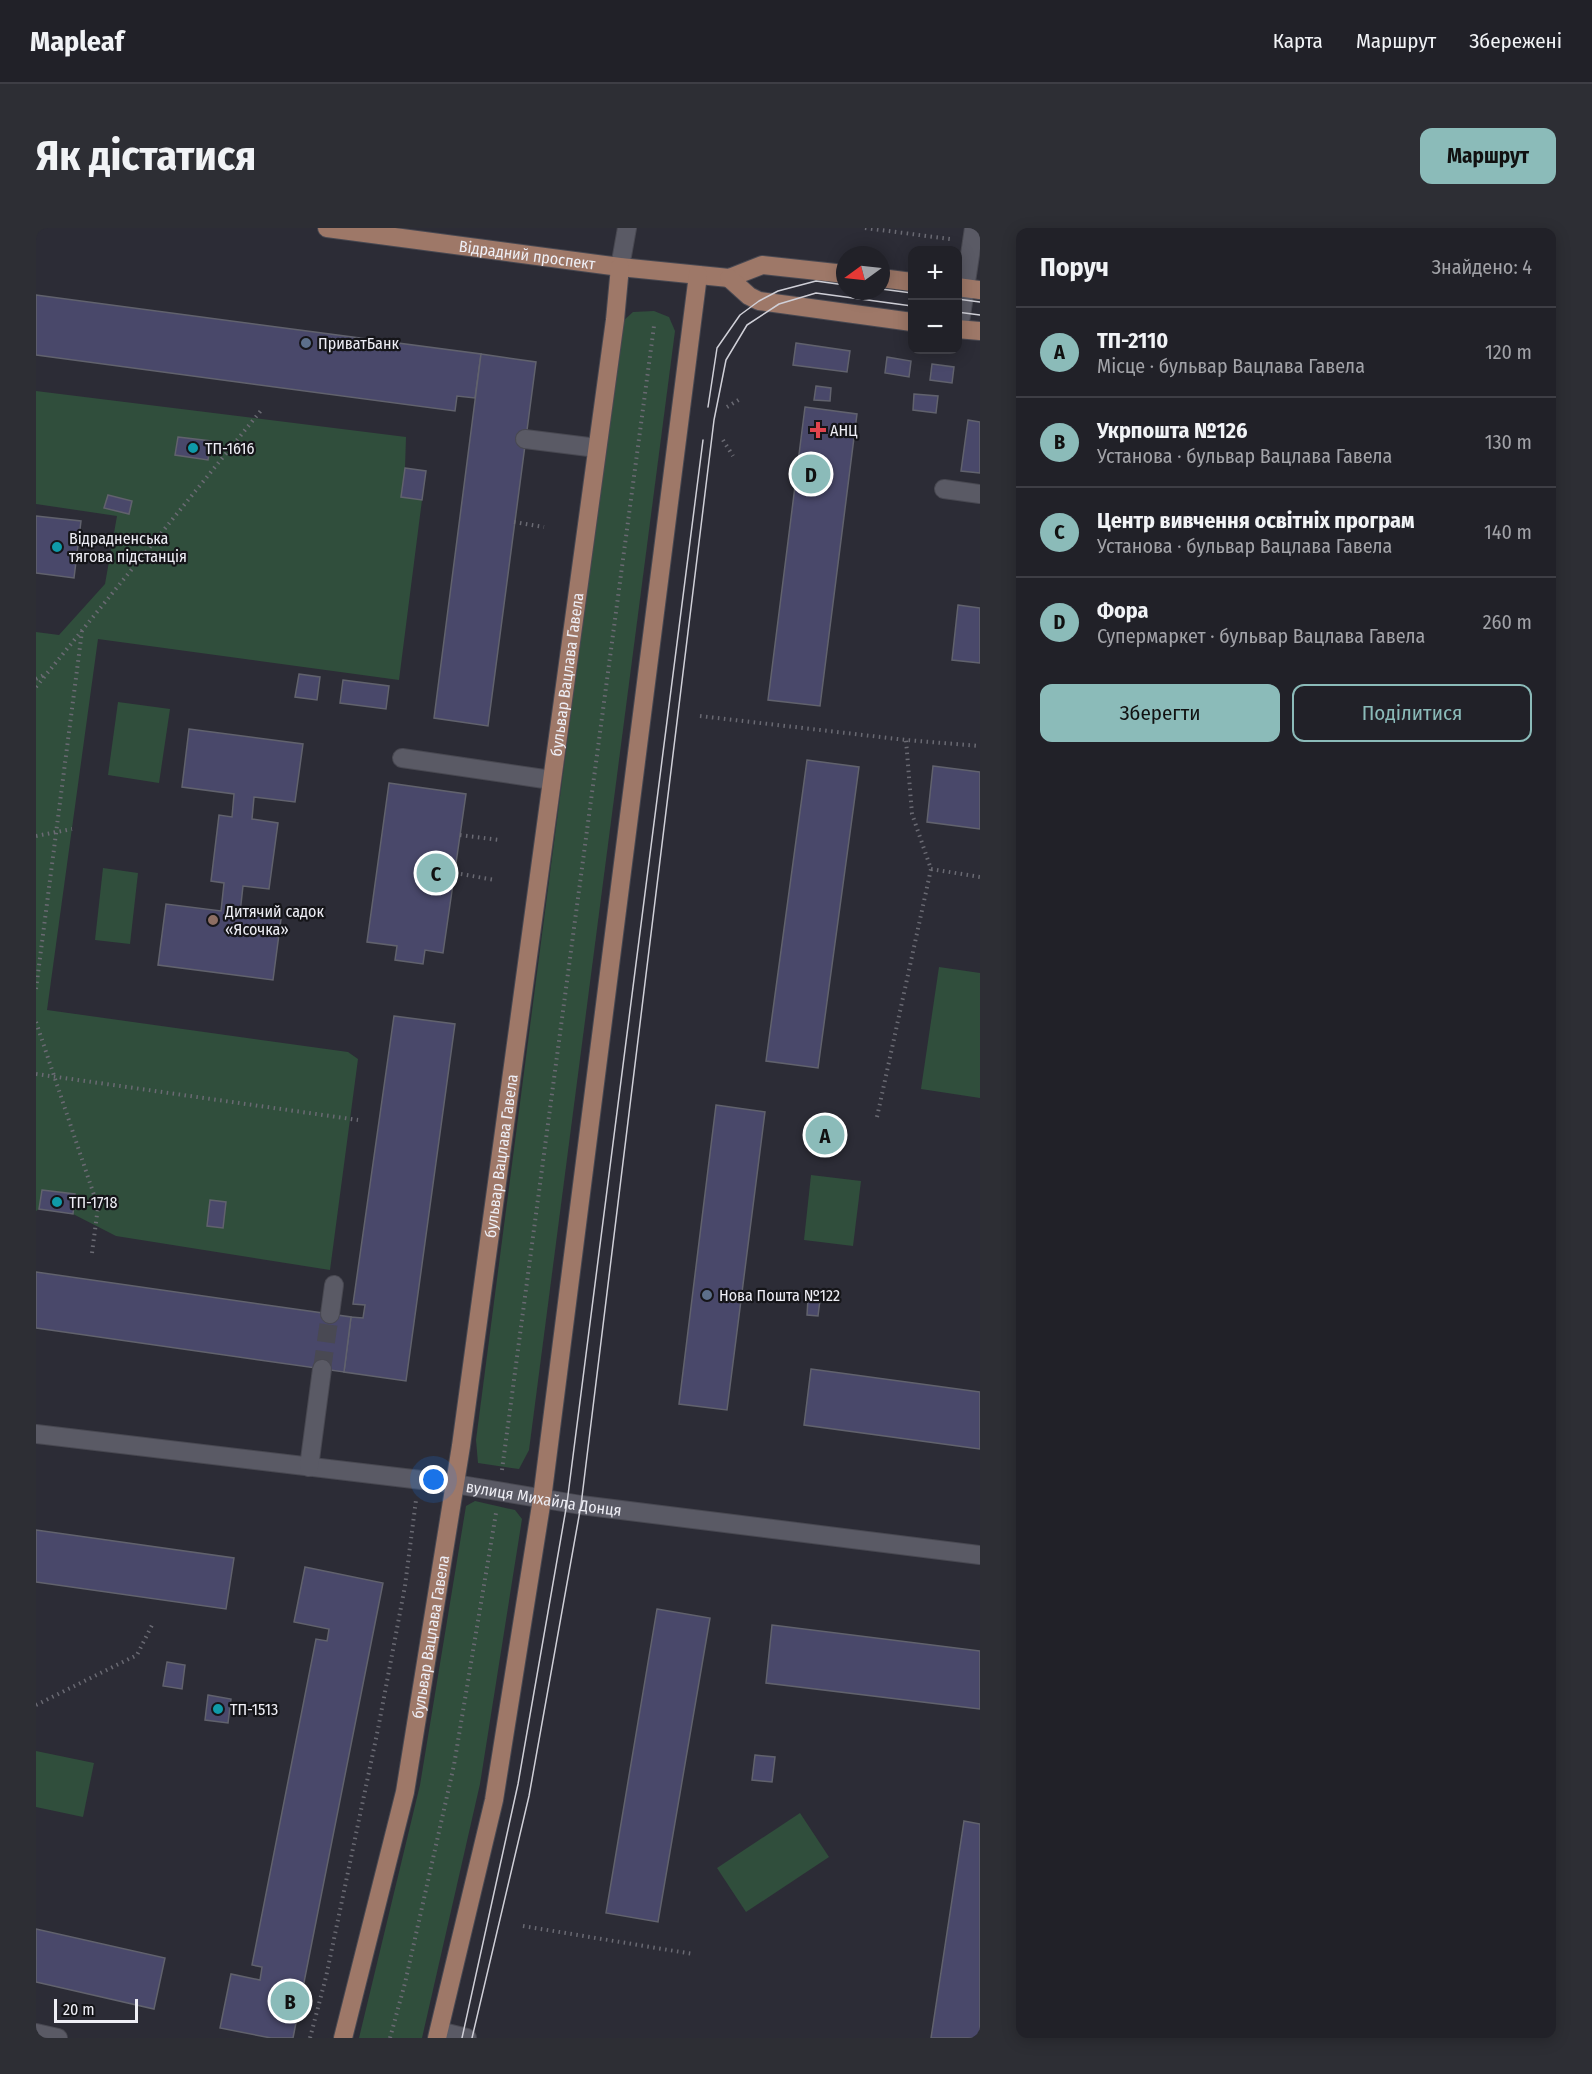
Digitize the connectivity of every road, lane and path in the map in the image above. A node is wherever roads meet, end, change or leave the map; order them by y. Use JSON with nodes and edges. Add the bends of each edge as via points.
{"nodes":[{"id":1,"x":327,"y":228,"type":"edge"},
{"id":2,"x":627,"y":228,"type":"edge"},
{"id":3,"x":865,"y":228,"type":"edge"},
{"id":4,"x":973,"y":235,"type":"edge"},
{"id":5,"x":620,"y":267,"type":"junction"},
{"id":6,"x":836,"y":273,"type":"edge"},
{"id":7,"x":698,"y":275,"type":"junction"},
{"id":8,"x":729,"y":278,"type":"junction"},
{"id":9,"x":890,"y":279,"type":"edge"},
{"id":10,"x":908,"y":281,"type":"edge"},
{"id":11,"x":968,"y":288,"type":"edge"},
{"id":12,"x":962,"y":313,"type":"edge"},
{"id":13,"x":908,"y":321,"type":"edge"},
{"id":14,"x":654,"y":326,"type":"dead end"},
{"id":15,"x":962,"y":329,"type":"edge"},
{"id":16,"x":980,"y":331,"type":"edge"},
{"id":17,"x":740,"y":399,"type":"dead end"},
{"id":18,"x":727,"y":407,"type":"dead end"},
{"id":19,"x":263,"y":408,"type":"dead end"},
{"id":20,"x":525,"y":439,"type":"dead end"},
{"id":21,"x":723,"y":440,"type":"dead end"},
{"id":22,"x":597,"y":448,"type":"junction"},
{"id":23,"x":733,"y":456,"type":"dead end"},
{"id":24,"x":944,"y":489,"type":"dead end"},
{"id":25,"x":980,"y":494,"type":"edge"},
{"id":26,"x":514,"y":522,"type":"dead end"},
{"id":27,"x":544,"y":527,"type":"dead end"},
{"id":28,"x":82,"y":631,"type":"junction"},
{"id":29,"x":47,"y":673,"type":"junction"},
{"id":30,"x":36,"y":679,"type":"edge"},
{"id":31,"x":36,"y":687,"type":"edge"},
{"id":32,"x":700,"y":716,"type":"dead end"},
{"id":33,"x":906,"y":740,"type":"junction"},
{"id":34,"x":980,"y":746,"type":"edge"},
{"id":35,"x":402,"y":758,"type":"dead end"},
{"id":36,"x":551,"y":780,"type":"junction"},
{"id":37,"x":72,"y":828,"type":"dead end"},
{"id":38,"x":56,"y":832,"type":"junction"},
{"id":39,"x":460,"y":835,"type":"dead end"},
{"id":40,"x":36,"y":836,"type":"edge"},
{"id":41,"x":500,"y":840,"type":"dead end"},
{"id":42,"x":931,"y":869,"type":"junction"},
{"id":43,"x":455,"y":873,"type":"dead end"},
{"id":44,"x":980,"y":877,"type":"edge"},
{"id":45,"x":495,"y":880,"type":"dead end"},
{"id":46,"x":36,"y":989,"type":"edge"},
{"id":47,"x":36,"y":1022,"type":"edge"},
{"id":48,"x":36,"y":1074,"type":"edge"},
{"id":49,"x":54,"y":1076,"type":"junction"},
{"id":50,"x":877,"y":1117,"type":"dead end"},
{"id":51,"x":358,"y":1120,"type":"dead end"},
{"id":52,"x":92,"y":1253,"type":"dead end"},
{"id":53,"x":334,"y":1285,"type":"dead end"},
{"id":54,"x":330,"y":1314,"type":"tunnel mouth"},
{"id":55,"x":322,"y":1369,"type":"tunnel mouth"},
{"id":56,"x":36,"y":1434,"type":"edge"},
{"id":57,"x":309,"y":1467,"type":"junction"},
{"id":58,"x":455,"y":1484,"type":"junction"},
{"id":59,"x":417,"y":1491,"type":"dead end"},
{"id":60,"x":499,"y":1492,"type":"junction"},
{"id":61,"x":542,"y":1499,"type":"junction"},
{"id":62,"x":980,"y":1555,"type":"edge"},
{"id":63,"x":152,"y":1625,"type":"dead end"},
{"id":64,"x":36,"y":1705,"type":"edge"},
{"id":65,"x":523,"y":1926,"type":"dead end"},
{"id":66,"x":693,"y":1954,"type":"dead end"},
{"id":67,"x":36,"y":2033,"type":"edge"},
{"id":68,"x":438,"y":2035,"type":"edge"},
{"id":69,"x":58,"y":2038,"type":"edge"},
{"id":70,"x":310,"y":2038,"type":"edge"},
{"id":71,"x":343,"y":2038,"type":"edge"},
{"id":72,"x":390,"y":2038,"type":"edge"},
{"id":73,"x":467,"y":2038,"type":"edge"}],
"edges":[{"from":1,"to":5,"type":"main road","name":"Відрадний проспект"},
{"from":2,"to":5,"type":"street"},
{"from":3,"to":4,"type":"path"},
{"from":4,"to":11,"type":"street"},
{"from":5,"to":7,"type":"main road","name":"Відрадний проспект"},
{"from":5,"to":22,"type":"main road","name":"бульвар Вацлава Гавела"},
{"from":6,"to":8,"type":"main road","name":"Відрадний проспект","via":[[762,265]]},
{"from":7,"to":8,"type":"main road","name":"Відрадний проспект"},
{"from":7,"to":61,"type":"main road"},
{"from":8,"to":13,"type":"main road","via":[[759,301]]},
{"from":9,"to":10,"type":"main road"},
{"from":11,"to":12,"type":"street"},
{"from":14,"to":60,"type":"path"},
{"from":15,"to":16,"type":"main road"},
{"from":17,"to":18,"type":"path"},
{"from":19,"to":28,"type":"path"},
{"from":20,"to":22,"type":"street"},
{"from":21,"to":23,"type":"path"},
{"from":22,"to":36,"type":"main road","name":"бульвар Вацлава Гавела"},
{"from":24,"to":25,"type":"street"},
{"from":26,"to":27,"type":"path"},
{"from":28,"to":29,"type":"path"},
{"from":28,"to":38,"type":"path"},
{"from":29,"to":30,"type":"path"},
{"from":29,"to":31,"type":"path"},
{"from":32,"to":33,"type":"path"},
{"from":33,"to":34,"type":"path"},
{"from":33,"to":42,"type":"path","via":[[912,814]]},
{"from":35,"to":36,"type":"street"},
{"from":36,"to":58,"type":"main road","name":"бульвар Вацлава Гавела"},
{"from":37,"to":38,"type":"path"},
{"from":38,"to":40,"type":"path"},
{"from":38,"to":46,"type":"path"},
{"from":39,"to":41,"type":"path"},
{"from":42,"to":44,"type":"path"},
{"from":42,"to":50,"type":"path"},
{"from":43,"to":45,"type":"path"},
{"from":47,"to":49,"type":"path"},
{"from":48,"to":49,"type":"path"},
{"from":49,"to":51,"type":"path"},
{"from":49,"to":52,"type":"path","via":[[98,1206]]},
{"from":53,"to":54,"type":"street"},
{"from":55,"to":57,"type":"street"},
{"from":56,"to":57,"type":"street","name":"вулиця Михайла Донця"},
{"from":57,"to":58,"type":"street","name":"вулиця Михайла Донця"},
{"from":58,"to":60,"type":"street","name":"вулиця Михайла Донця"},
{"from":58,"to":71,"type":"main road","name":"бульвар Вацлава Гавела","via":[[405,1792]]},
{"from":59,"to":70,"type":"path","via":[[405,1586],[378,1729]]},
{"from":60,"to":61,"type":"street","name":"вулиця Михайла Донця"},
{"from":60,"to":72,"type":"path","via":[[454,1765]]},
{"from":61,"to":62,"type":"street","name":"вулиця Михайла Донця"},
{"from":61,"to":68,"type":"main road","via":[[495,1800]]},
{"from":63,"to":64,"type":"path","via":[[137,1655]]},
{"from":65,"to":66,"type":"path"},
{"from":67,"to":69,"type":"street"},
{"from":68,"to":73,"type":"street"}]}
